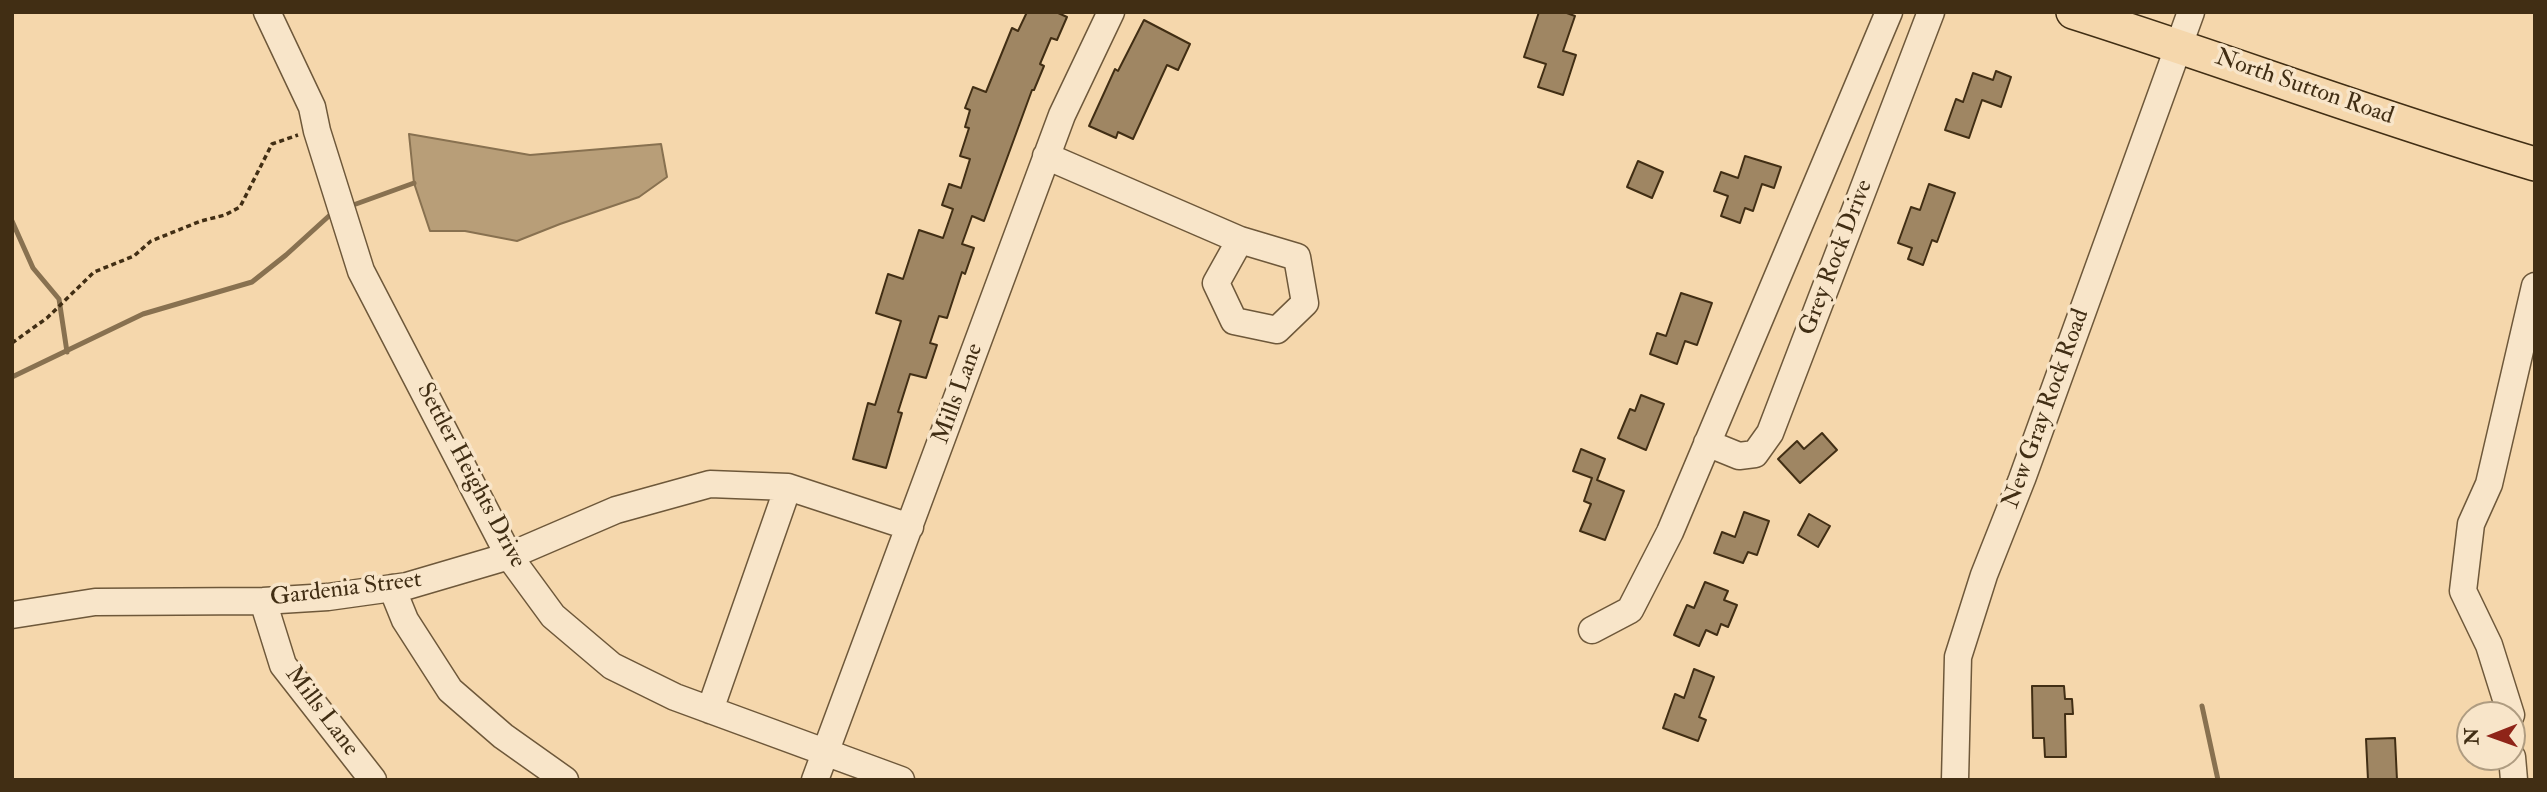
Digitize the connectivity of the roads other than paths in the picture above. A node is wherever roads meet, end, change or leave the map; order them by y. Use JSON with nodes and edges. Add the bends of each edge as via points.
{"nodes":[{"id":1,"x":267,"y":12,"type":"edge"},
{"id":2,"x":1111,"y":12,"type":"edge"},
{"id":3,"x":1889,"y":12,"type":"edge"},
{"id":4,"x":1931,"y":12,"type":"edge"},
{"id":5,"x":2073,"y":12,"type":"edge"},
{"id":6,"x":2191,"y":12,"type":"edge"},
{"id":7,"x":2180,"y":46,"type":"junction"},
{"id":8,"x":1046,"y":156,"type":"junction"},
{"id":9,"x":2535,"y":164,"type":"edge"},
{"id":10,"x":1240,"y":240,"type":"dead end"},
{"id":11,"x":2535,"y":286,"type":"edge"},
{"id":12,"x":1707,"y":443,"type":"junction"},
{"id":13,"x":788,"y":488,"type":"junction"},
{"id":14,"x":910,"y":527,"type":"junction"},
{"id":15,"x":509,"y":556,"type":"junction"},
{"id":16,"x":392,"y":588,"type":"junction"},
{"id":17,"x":263,"y":601,"type":"junction"},
{"id":18,"x":12,"y":615,"type":"edge"},
{"id":19,"x":1592,"y":630,"type":"dead end"},
{"id":20,"x":2507,"y":701,"type":"edge"},
{"id":21,"x":710,"y":710,"type":"junction"},
{"id":22,"x":827,"y":753,"type":"junction"},
{"id":23,"x":373,"y":780,"type":"edge"},
{"id":24,"x":565,"y":780,"type":"edge"},
{"id":25,"x":815,"y":780,"type":"edge"},
{"id":26,"x":901,"y":780,"type":"edge"},
{"id":27,"x":1955,"y":780,"type":"edge"}],
"edges":[{"from":1,"to":15,"type":"street","name":"Settler Heights Drive","via":[[312,107],[361,271]]},
{"from":2,"to":8,"type":"street","name":"Mills Lane"},
{"from":3,"to":12,"type":"street","name":"Grey Rock Drive"},
{"from":4,"to":12,"type":"street","name":"Grey Rock Drive","via":[[1770,433],[1755,454],[1739,456]]},
{"from":5,"to":7,"type":"main road","name":"North Sutton Road"},
{"from":6,"to":7,"type":"street","name":"New Gray Rock Road"},
{"from":7,"to":9,"type":"main road","name":"North Sutton Road"},
{"from":7,"to":27,"type":"street","name":"New Gray Rock Road","via":[[1984,575],[1958,657]]},
{"from":8,"to":10,"type":"street"},
{"from":8,"to":14,"type":"street","name":"Mills Lane"},
{"from":11,"to":20,"type":"street","via":[[2489,484],[2471,524],[2463,592],[2489,645]]},
{"from":12,"to":19,"type":"street","name":"Grey Rock Drive","via":[[1670,533],[1630,610]]},
{"from":13,"to":14,"type":"street","name":"Gardenia Street"},
{"from":13,"to":15,"type":"street","name":"Gardenia Street","via":[[710,484],[616,510]]},
{"from":13,"to":21,"type":"street"},
{"from":14,"to":22,"type":"street","name":"Mills Lane"},
{"from":15,"to":16,"type":"street","name":"Gardenia Street"},
{"from":15,"to":21,"type":"street","name":"Settler Heights Drive","via":[[553,616],[612,666]]},
{"from":16,"to":17,"type":"street","name":"Gardenia Street"},
{"from":16,"to":24,"type":"street","via":[[405,620],[450,690],[503,736]]},
{"from":17,"to":18,"type":"street","name":"Gardenia Street","via":[[95,602]]},
{"from":17,"to":23,"type":"street","name":"Mills Lane","via":[[283,665]]},
{"from":21,"to":22,"type":"street","name":"Settler Heights Drive"},
{"from":22,"to":25,"type":"street","name":"Mills Lane"},
{"from":22,"to":26,"type":"street","name":"Settler Heights Drive"}]}
